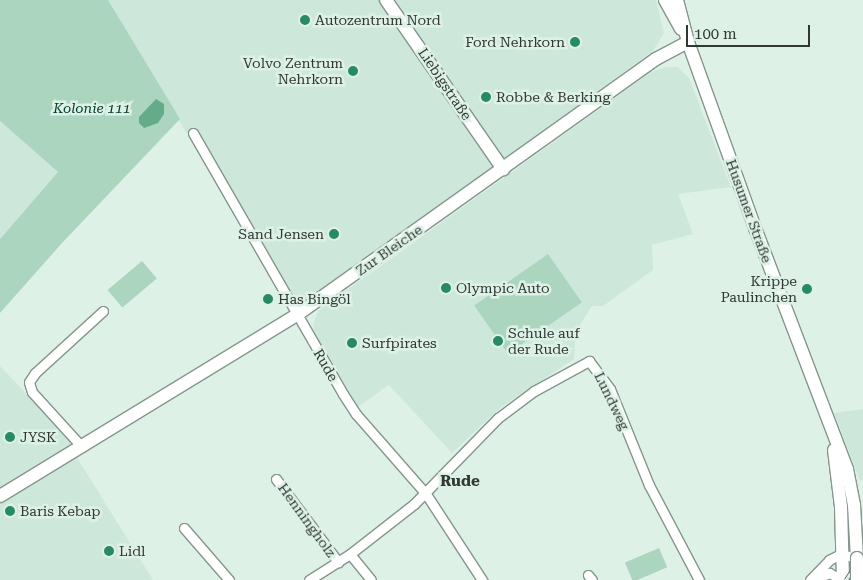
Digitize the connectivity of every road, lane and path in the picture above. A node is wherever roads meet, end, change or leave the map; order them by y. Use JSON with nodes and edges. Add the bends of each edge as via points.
{"nodes":[{"id":1,"x":386,"y":0,"type":"edge"},
{"id":2,"x":665,"y":0,"type":"edge"},
{"id":3,"x":677,"y":0,"type":"edge"},
{"id":4,"x":688,"y":42,"type":"junction"},
{"id":5,"x":193,"y":133,"type":"dead end"},
{"id":6,"x":502,"y":169,"type":"junction"},
{"id":7,"x":103,"y":311,"type":"dead end"},
{"id":8,"x":297,"y":315,"type":"junction"},
{"id":9,"x":832,"y":435,"type":"junction"},
{"id":10,"x":82,"y":447,"type":"junction"},
{"id":11,"x":276,"y":479,"type":"dead end"},
{"id":12,"x":426,"y":494,"type":"junction"},
{"id":13,"x":0,"y":496,"type":"edge"},
{"id":14,"x":859,"y":502,"type":"edge"},
{"id":15,"x":841,"y":507,"type":"junction"},
{"id":16,"x":184,"y":528,"type":"dead end"},
{"id":17,"x":350,"y":554,"type":"junction"},
{"id":18,"x":841,"y":554,"type":"junction"},
{"id":19,"x":857,"y":558,"type":"junction"},
{"id":20,"x":338,"y":562,"type":"junction"},
{"id":21,"x":229,"y":580,"type":"edge"},
{"id":22,"x":309,"y":580,"type":"edge"},
{"id":23,"x":371,"y":580,"type":"edge"},
{"id":24,"x":482,"y":580,"type":"edge"},
{"id":25,"x":699,"y":580,"type":"edge"},
{"id":26,"x":812,"y":580,"type":"edge"},
{"id":27,"x":843,"y":580,"type":"edge"},
{"id":28,"x":857,"y":580,"type":"edge"}],
"edges":[{"from":1,"to":6,"type":"street","name":"Liebigstraße"},
{"from":2,"to":4,"type":"street","name":"Husumer Straße"},
{"from":3,"to":4,"type":"street","name":"Husumer Straße"},
{"from":4,"to":6,"type":"street","name":"Zur Bleiche","via":[[656,60]]},
{"from":4,"to":9,"type":"street","name":"Husumer Straße"},
{"from":5,"to":8,"type":"street","name":"Rude"},
{"from":6,"to":8,"type":"street","name":"Zur Bleiche"},
{"from":7,"to":10,"type":"street","via":[[35,373],[30,382],[32,392]]},
{"from":8,"to":10,"type":"street","name":"Zur Bleiche"},
{"from":8,"to":12,"type":"street","name":"Rude","via":[[356,414]]},
{"from":9,"to":14,"type":"street","name":"Husumer Straße"},
{"from":9,"to":15,"type":"street","name":"Husumer Straße"},
{"from":10,"to":13,"type":"street","name":"Zur Bleiche"},
{"from":11,"to":20,"type":"street","name":"Henningholz"},
{"from":12,"to":17,"type":"street"},
{"from":12,"to":24,"type":"street","name":"Rude"},
{"from":12,"to":25,"type":"street","name":"Lundweg","via":[[467,447],[498,418],[534,391],[589,361],[610,389],[649,485]]},
{"from":14,"to":15,"type":"street"},
{"from":14,"to":19,"type":"street","name":"Husumer Straße"},
{"from":15,"to":18,"type":"street","name":"Husumer Straße"},
{"from":16,"to":21,"type":"street"},
{"from":17,"to":20,"type":"street"},
{"from":17,"to":23,"type":"street"},
{"from":18,"to":19,"type":"street"},
{"from":18,"to":26,"type":"street","via":[[829,560]]},
{"from":18,"to":27,"type":"street","name":"Husumer Straße"},
{"from":19,"to":28,"type":"street","name":"Husumer Straße","bridge":true},
{"from":20,"to":22,"type":"street"},
{"from":26,"to":27,"type":"street","via":[[829,573]]}]}
